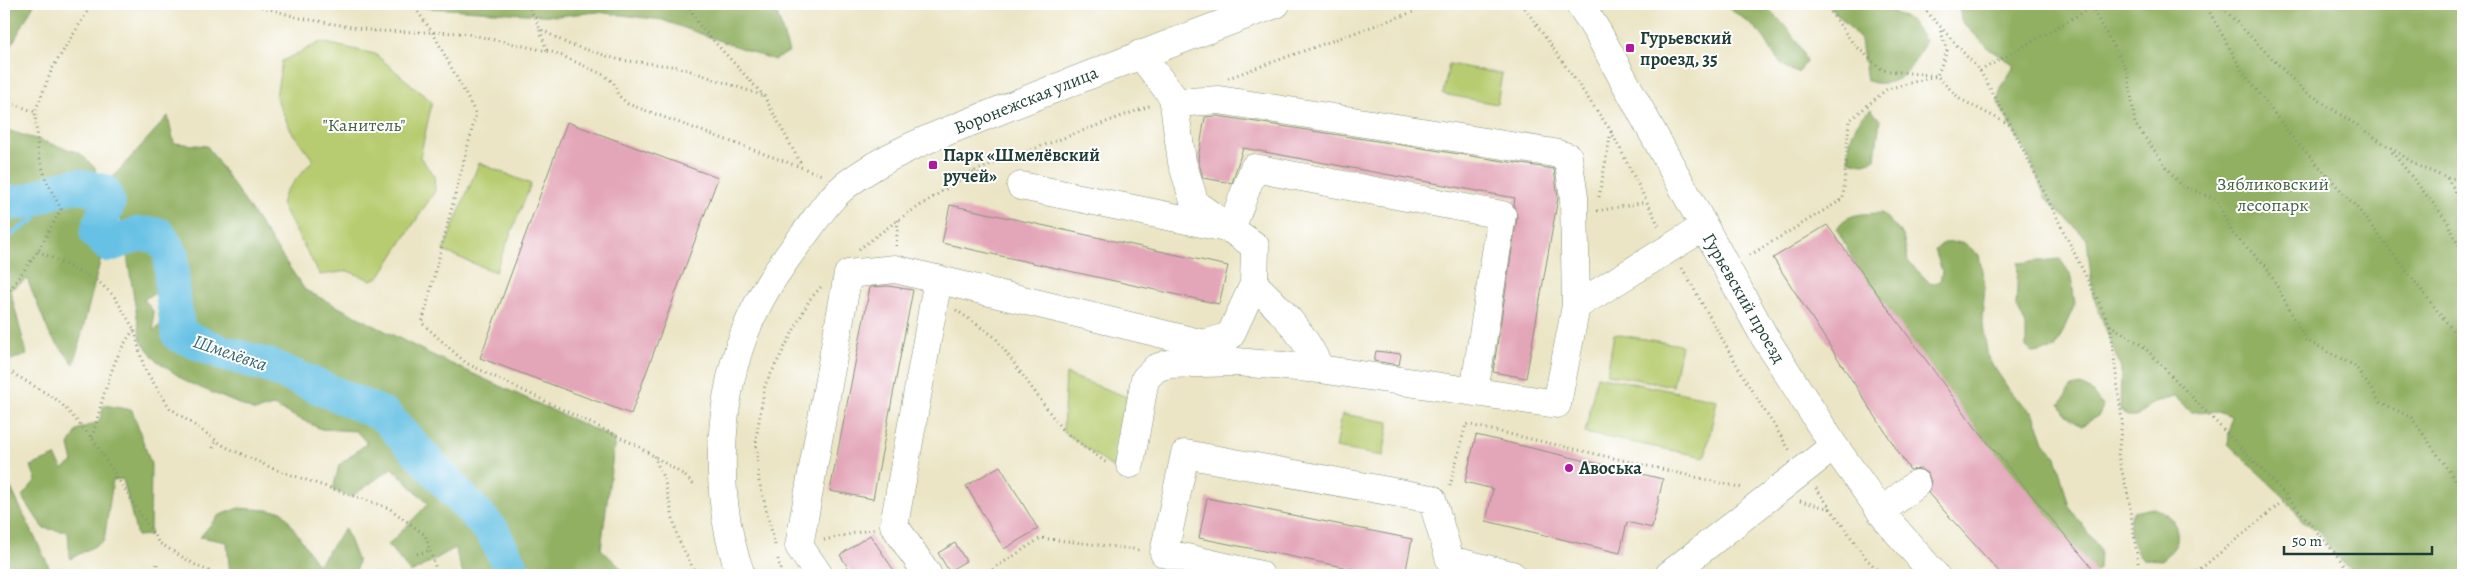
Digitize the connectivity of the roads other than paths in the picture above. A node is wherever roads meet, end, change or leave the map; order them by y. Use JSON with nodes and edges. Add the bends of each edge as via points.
{"nodes":[{"id":1,"x":1276,"y":4,"type":"edge"},
{"id":2,"x":1580,"y":4,"type":"edge"},
{"id":3,"x":1140,"y":54,"type":"junction"},
{"id":4,"x":1173,"y":100,"type":"junction"},
{"id":5,"x":1021,"y":186,"type":"road end"},
{"id":6,"x":1704,"y":228,"type":"junction"},
{"id":7,"x":1230,"y":229,"type":"junction"},
{"id":8,"x":1254,"y":284,"type":"junction"},
{"id":9,"x":937,"y":287,"type":"junction"},
{"id":10,"x":1576,"y":306,"type":"junction"},
{"id":11,"x":1320,"y":370,"type":"junction"},
{"id":12,"x":1474,"y":392,"type":"junction"},
{"id":13,"x":1834,"y":446,"type":"junction"},
{"id":14,"x":1119,"y":464,"type":"road end"},
{"id":15,"x":1916,"y":484,"type":"dead end"},
{"id":16,"x":1881,"y":512,"type":"junction"},
{"id":17,"x":1457,"y":569,"type":"edge"},
{"id":18,"x":741,"y":575,"type":"edge"},
{"id":19,"x":819,"y":575,"type":"edge"},
{"id":20,"x":928,"y":575,"type":"edge"},
{"id":21,"x":1260,"y":575,"type":"edge"},
{"id":22,"x":1512,"y":575,"type":"edge"},
{"id":23,"x":1669,"y":575,"type":"edge"},
{"id":24,"x":1935,"y":575,"type":"edge"}],
"edges":[{"from":1,"to":3,"type":"street","name":"Воронежская улица"},
{"from":2,"to":6,"type":"street","name":"Гурьевский проезд"},
{"from":3,"to":4,"type":"street"},
{"from":3,"to":18,"type":"street","name":"Воронежская улица","via":[[892,154],[846,186],[821,209],[760,301],[731,377],[722,483],[729,536]]},
{"from":4,"to":7,"type":"street","via":[[1182,162],[1195,204]]},
{"from":4,"to":10,"type":"street","via":[[1218,100],[1568,157],[1574,197]]},
{"from":5,"to":7,"type":"street"},
{"from":6,"to":10,"type":"street"},
{"from":6,"to":13,"type":"street","name":"Гурьевский проезд","via":[[1764,336]]},
{"from":7,"to":8,"type":"street","via":[[1254,246]]},
{"from":7,"to":12,"type":"street","via":[[1254,168],[1502,215]]},
{"from":8,"to":9,"type":"street","via":[[1230,336],[1204,344]]},
{"from":8,"to":11,"type":"street","via":[[1290,319],[1312,350]]},
{"from":9,"to":19,"type":"street","via":[[895,269],[848,274],[784,550]]},
{"from":9,"to":20,"type":"street","via":[[894,526]]},
{"from":10,"to":12,"type":"street","via":[[1557,404]]},
{"from":11,"to":12,"type":"street"},
{"from":11,"to":14,"type":"street","via":[[1237,362],[1168,364],[1156,368],[1145,379]]},
{"from":13,"to":16,"type":"street","name":"Гурьевский проезд"},
{"from":13,"to":23,"type":"street"},
{"from":15,"to":16,"type":"street"},
{"from":16,"to":24,"type":"street","name":"Гурьевский проезд"},
{"from":17,"to":21,"type":"street","via":[[1450,560],[1432,499],[1185,454],[1164,553]]},
{"from":17,"to":22,"type":"street"}]}
